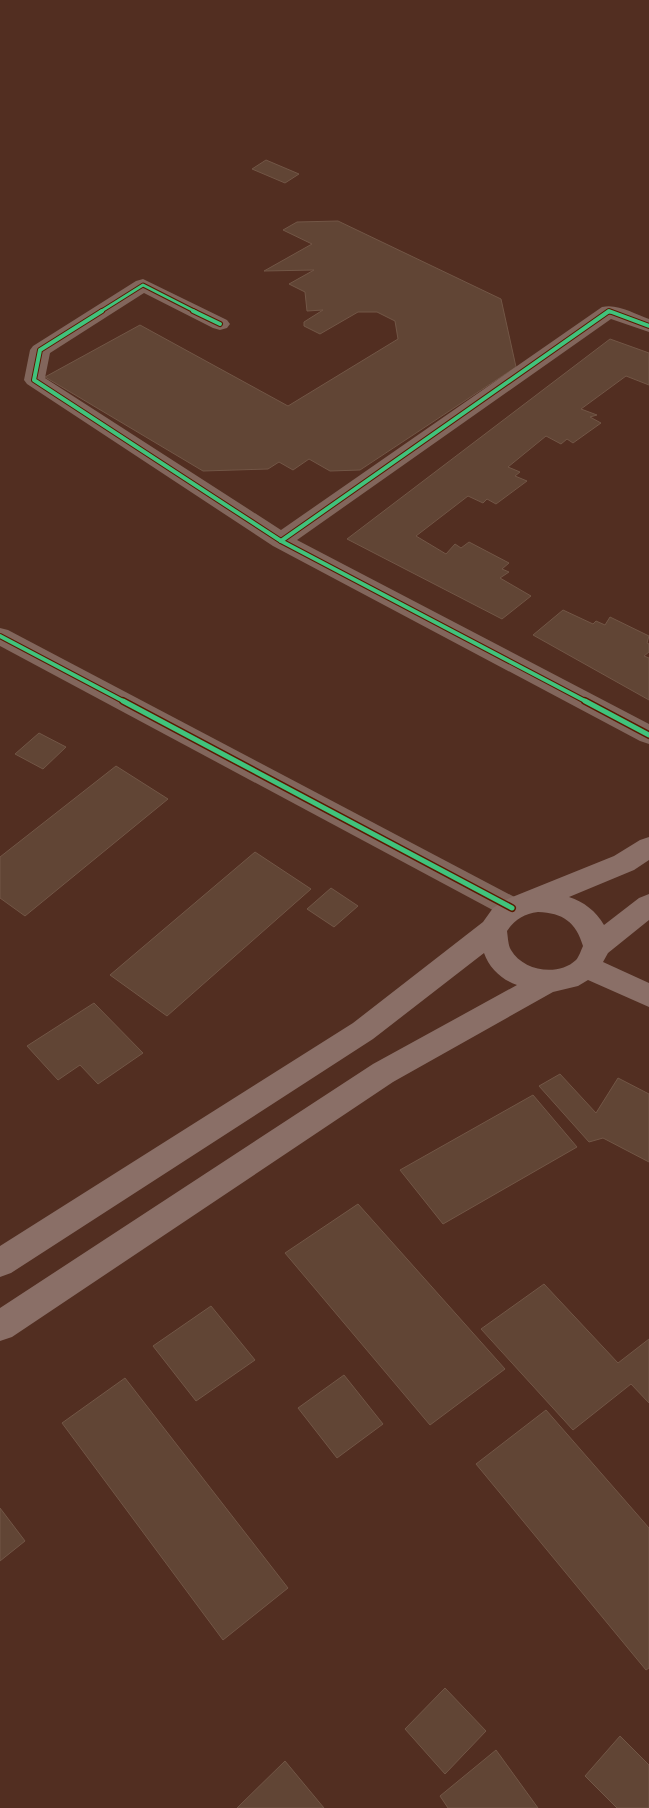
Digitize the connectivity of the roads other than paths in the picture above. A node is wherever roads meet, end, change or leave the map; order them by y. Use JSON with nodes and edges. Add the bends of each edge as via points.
{"nodes":[{"id":1,"x":220,"y":324,"type":"dead end"},
{"id":2,"x":649,"y":326,"type":"edge"},
{"id":3,"x":281,"y":541,"type":"junction"},
{"id":4,"x":0,"y":636,"type":"edge"},
{"id":5,"x":649,"y":735,"type":"edge"},
{"id":6,"x":649,"y":847,"type":"edge"},
{"id":7,"x":522,"y":904,"type":"junction"},
{"id":8,"x":649,"y":905,"type":"edge"},
{"id":9,"x":494,"y":930,"type":"junction"},
{"id":10,"x":592,"y":956,"type":"junction"},
{"id":11,"x":547,"y":982,"type":"junction"},
{"id":12,"x":649,"y":996,"type":"edge"},
{"id":13,"x":0,"y":1263,"type":"edge"},
{"id":14,"x":0,"y":1326,"type":"edge"}],
"edges":[{"from":1,"to":3,"type":"street","via":[[142,285],[40,350],[34,380]]},
{"from":2,"to":3,"type":"street","via":[[608,311]]},
{"from":3,"to":5,"type":"street"},
{"from":4,"to":7,"type":"street"},
{"from":6,"to":7,"type":"main road","via":[[624,863]]},
{"from":7,"to":9,"type":"main road","via":[[503,915]]},
{"from":7,"to":10,"type":"main road","via":[[559,903],[580,914],[592,928]]},
{"from":8,"to":10,"type":"main road"},
{"from":9,"to":11,"type":"main road","via":[[499,957],[516,973]]},
{"from":9,"to":13,"type":"main road","via":[[363,1032]]},
{"from":10,"to":11,"type":"main road","via":[[568,978]]},
{"from":10,"to":12,"type":"main road"},
{"from":11,"to":14,"type":"main road","via":[[383,1073]]}]}
